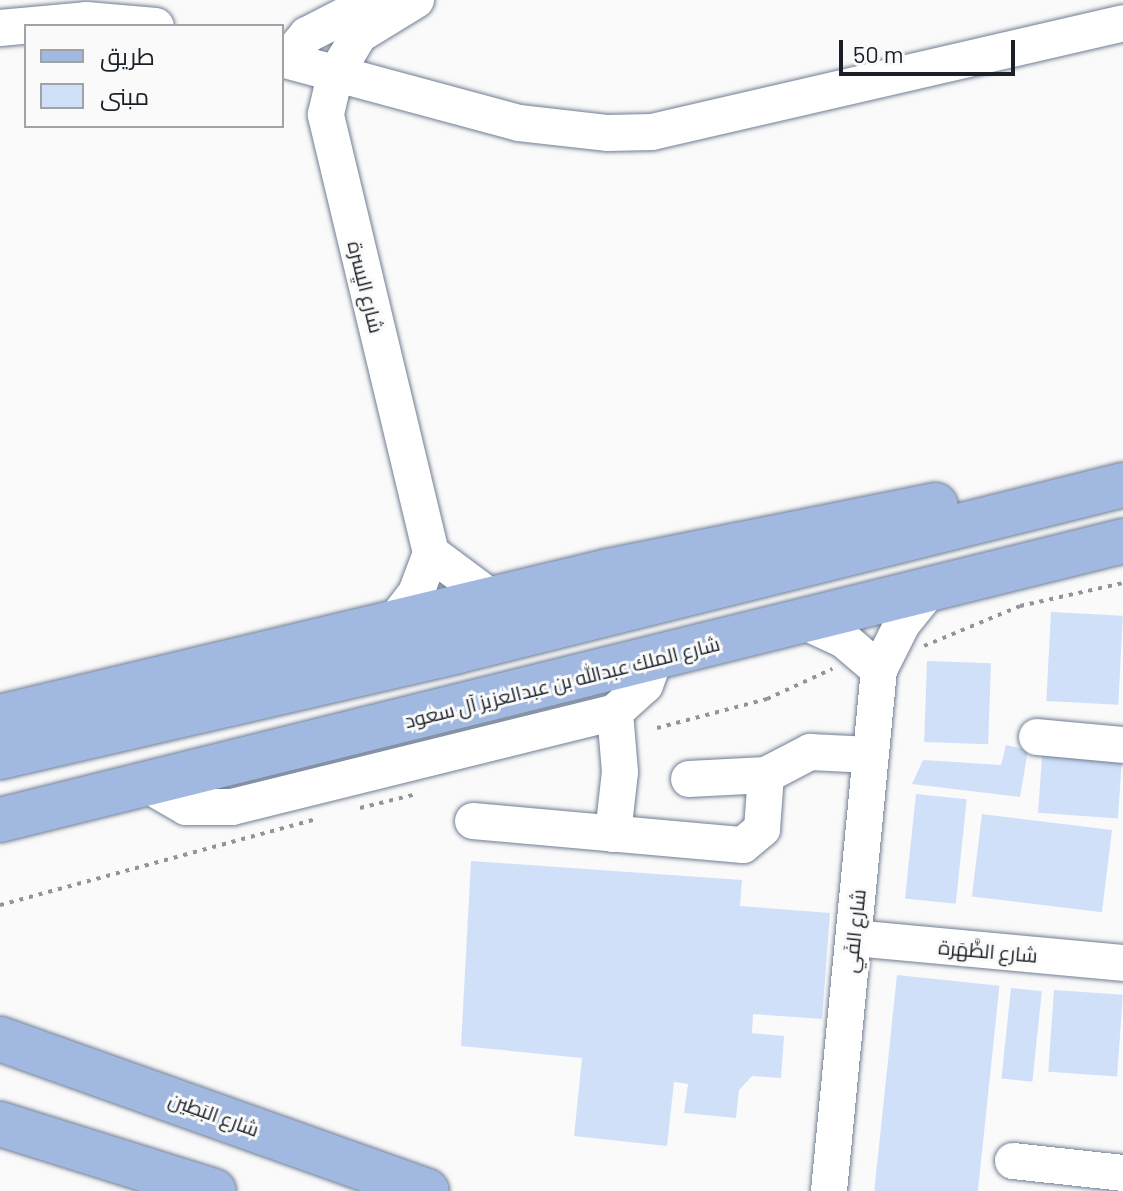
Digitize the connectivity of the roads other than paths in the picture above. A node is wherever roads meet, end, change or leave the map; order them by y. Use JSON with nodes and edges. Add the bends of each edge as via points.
{"nodes":[{"id":1,"x":103,"y":0,"type":"edge"},
{"id":2,"x":416,"y":0,"type":"edge"},
{"id":3,"x":370,"y":7,"type":"edge"},
{"id":4,"x":1123,"y":23,"type":"edge"},
{"id":5,"x":29,"y":24,"type":"edge"},
{"id":6,"x":148,"y":24,"type":"edge"},
{"id":7,"x":24,"y":25,"type":"edge"},
{"id":8,"x":0,"y":28,"type":"edge"},
{"id":9,"x":284,"y":60,"type":"edge"},
{"id":10,"x":335,"y":75,"type":"junction"},
{"id":11,"x":1123,"y":473,"type":"edge"},
{"id":12,"x":1123,"y":485,"type":"edge"},
{"id":13,"x":1123,"y":541,"type":"edge"},
{"id":14,"x":431,"y":553,"type":"junction"},
{"id":15,"x":931,"y":588,"type":"junction"},
{"id":16,"x":493,"y":599,"type":"junction"},
{"id":17,"x":803,"y":621,"type":"junction"},
{"id":18,"x":390,"y":627,"type":"junction"},
{"id":19,"x":654,"y":660,"type":"junction"},
{"id":20,"x":879,"y":670,"type":"junction"},
{"id":21,"x":615,"y":712,"type":"junction"},
{"id":22,"x":0,"y":717,"type":"edge"},
{"id":23,"x":1037,"y":737,"type":"dead end"},
{"id":24,"x":1123,"y":745,"type":"edge"},
{"id":25,"x":871,"y":755,"type":"junction"},
{"id":26,"x":0,"y":757,"type":"edge"},
{"id":27,"x":766,"y":775,"type":"junction"},
{"id":28,"x":689,"y":779,"type":"dead end"},
{"id":29,"x":146,"y":784,"type":"junction"},
{"id":30,"x":0,"y":820,"type":"edge"},
{"id":31,"x":473,"y":821,"type":"dead end"},
{"id":32,"x":613,"y":834,"type":"junction"},
{"id":33,"x":854,"y":938,"type":"junction"},
{"id":34,"x":1123,"y":963,"type":"edge"},
{"id":35,"x":0,"y":1039,"type":"edge"},
{"id":36,"x":66,"y":1061,"type":"junction"},
{"id":37,"x":0,"y":1068,"type":"edge"},
{"id":38,"x":0,"y":1124,"type":"edge"},
{"id":39,"x":1013,"y":1161,"type":"dead end"},
{"id":40,"x":1123,"y":1173,"type":"edge"},
{"id":41,"x":214,"y":1191,"type":"edge"},
{"id":42,"x":427,"y":1191,"type":"edge"},
{"id":43,"x":829,"y":1191,"type":"edge"}],
"edges":[{"from":1,"to":6,"type":"street"},
{"from":2,"to":3,"type":"street"},
{"from":3,"to":9,"type":"street","via":[[307,35]]},
{"from":3,"to":10,"type":"street","name":"شارع اليِسرة"},
{"from":4,"to":10,"type":"street","via":[[652,132],[563,130],[519,123]]},
{"from":5,"to":6,"type":"street"},
{"from":7,"to":8,"type":"street"},
{"from":9,"to":10,"type":"street"},
{"from":10,"to":14,"type":"street","name":"شارع اليِسرة","via":[[326,114],[328,135]]},
{"from":11,"to":16,"type":"main road","via":[[824,524]]},
{"from":12,"to":26,"type":"main road","via":[[458,651]]},
{"from":13,"to":15,"type":"main road","name":"شارع الملك عبدالله بن عبدالعزيز آل سعود"},
{"from":14,"to":16,"type":"street"},
{"from":14,"to":18,"type":"street","via":[[416,593]]},
{"from":15,"to":17,"type":"main road","name":"شارع الملك عبدالله بن عبدالعزيز آل سعود"},
{"from":15,"to":20,"type":"street","name":"شارع الفَي","via":[[902,624]]},
{"from":16,"to":18,"type":"main road"},
{"from":17,"to":19,"type":"main road","name":"شارع الملك عبدالله بن عبدالعزيز آل سعود"},
{"from":17,"to":20,"type":"street","via":[[844,640]]},
{"from":18,"to":22,"type":"main road"},
{"from":19,"to":21,"type":"street","via":[[645,685]]},
{"from":19,"to":29,"type":"main road","name":"شارع الملك عبدالله بن عبدالعزيز آل سعود"},
{"from":20,"to":25,"type":"street","name":"شارع الفَي"},
{"from":21,"to":29,"type":"street","via":[[232,807],[186,807]]},
{"from":21,"to":32,"type":"street","via":[[620,772]]},
{"from":23,"to":24,"type":"street"},
{"from":25,"to":27,"type":"street","via":[[810,752]]},
{"from":25,"to":33,"type":"street","name":"شارع الفَي"},
{"from":27,"to":28,"type":"street"},
{"from":27,"to":32,"type":"street","via":[[764,821],[751,842]]},
{"from":29,"to":30,"type":"main road","name":"شارع الملك عبدالله بن عبدالعزيز آل سعود"},
{"from":31,"to":32,"type":"street"},
{"from":33,"to":34,"type":"street","name":"شارع الظَّهَرة"},
{"from":33,"to":43,"type":"street","name":"شارع الفَي"},
{"from":35,"to":36,"type":"main road","name":"شارع البَطِين"},
{"from":36,"to":37,"type":"main road"},
{"from":36,"to":42,"type":"main road","name":"شارع البَطِين"},
{"from":38,"to":41,"type":"main road"},
{"from":39,"to":40,"type":"street"}]}
